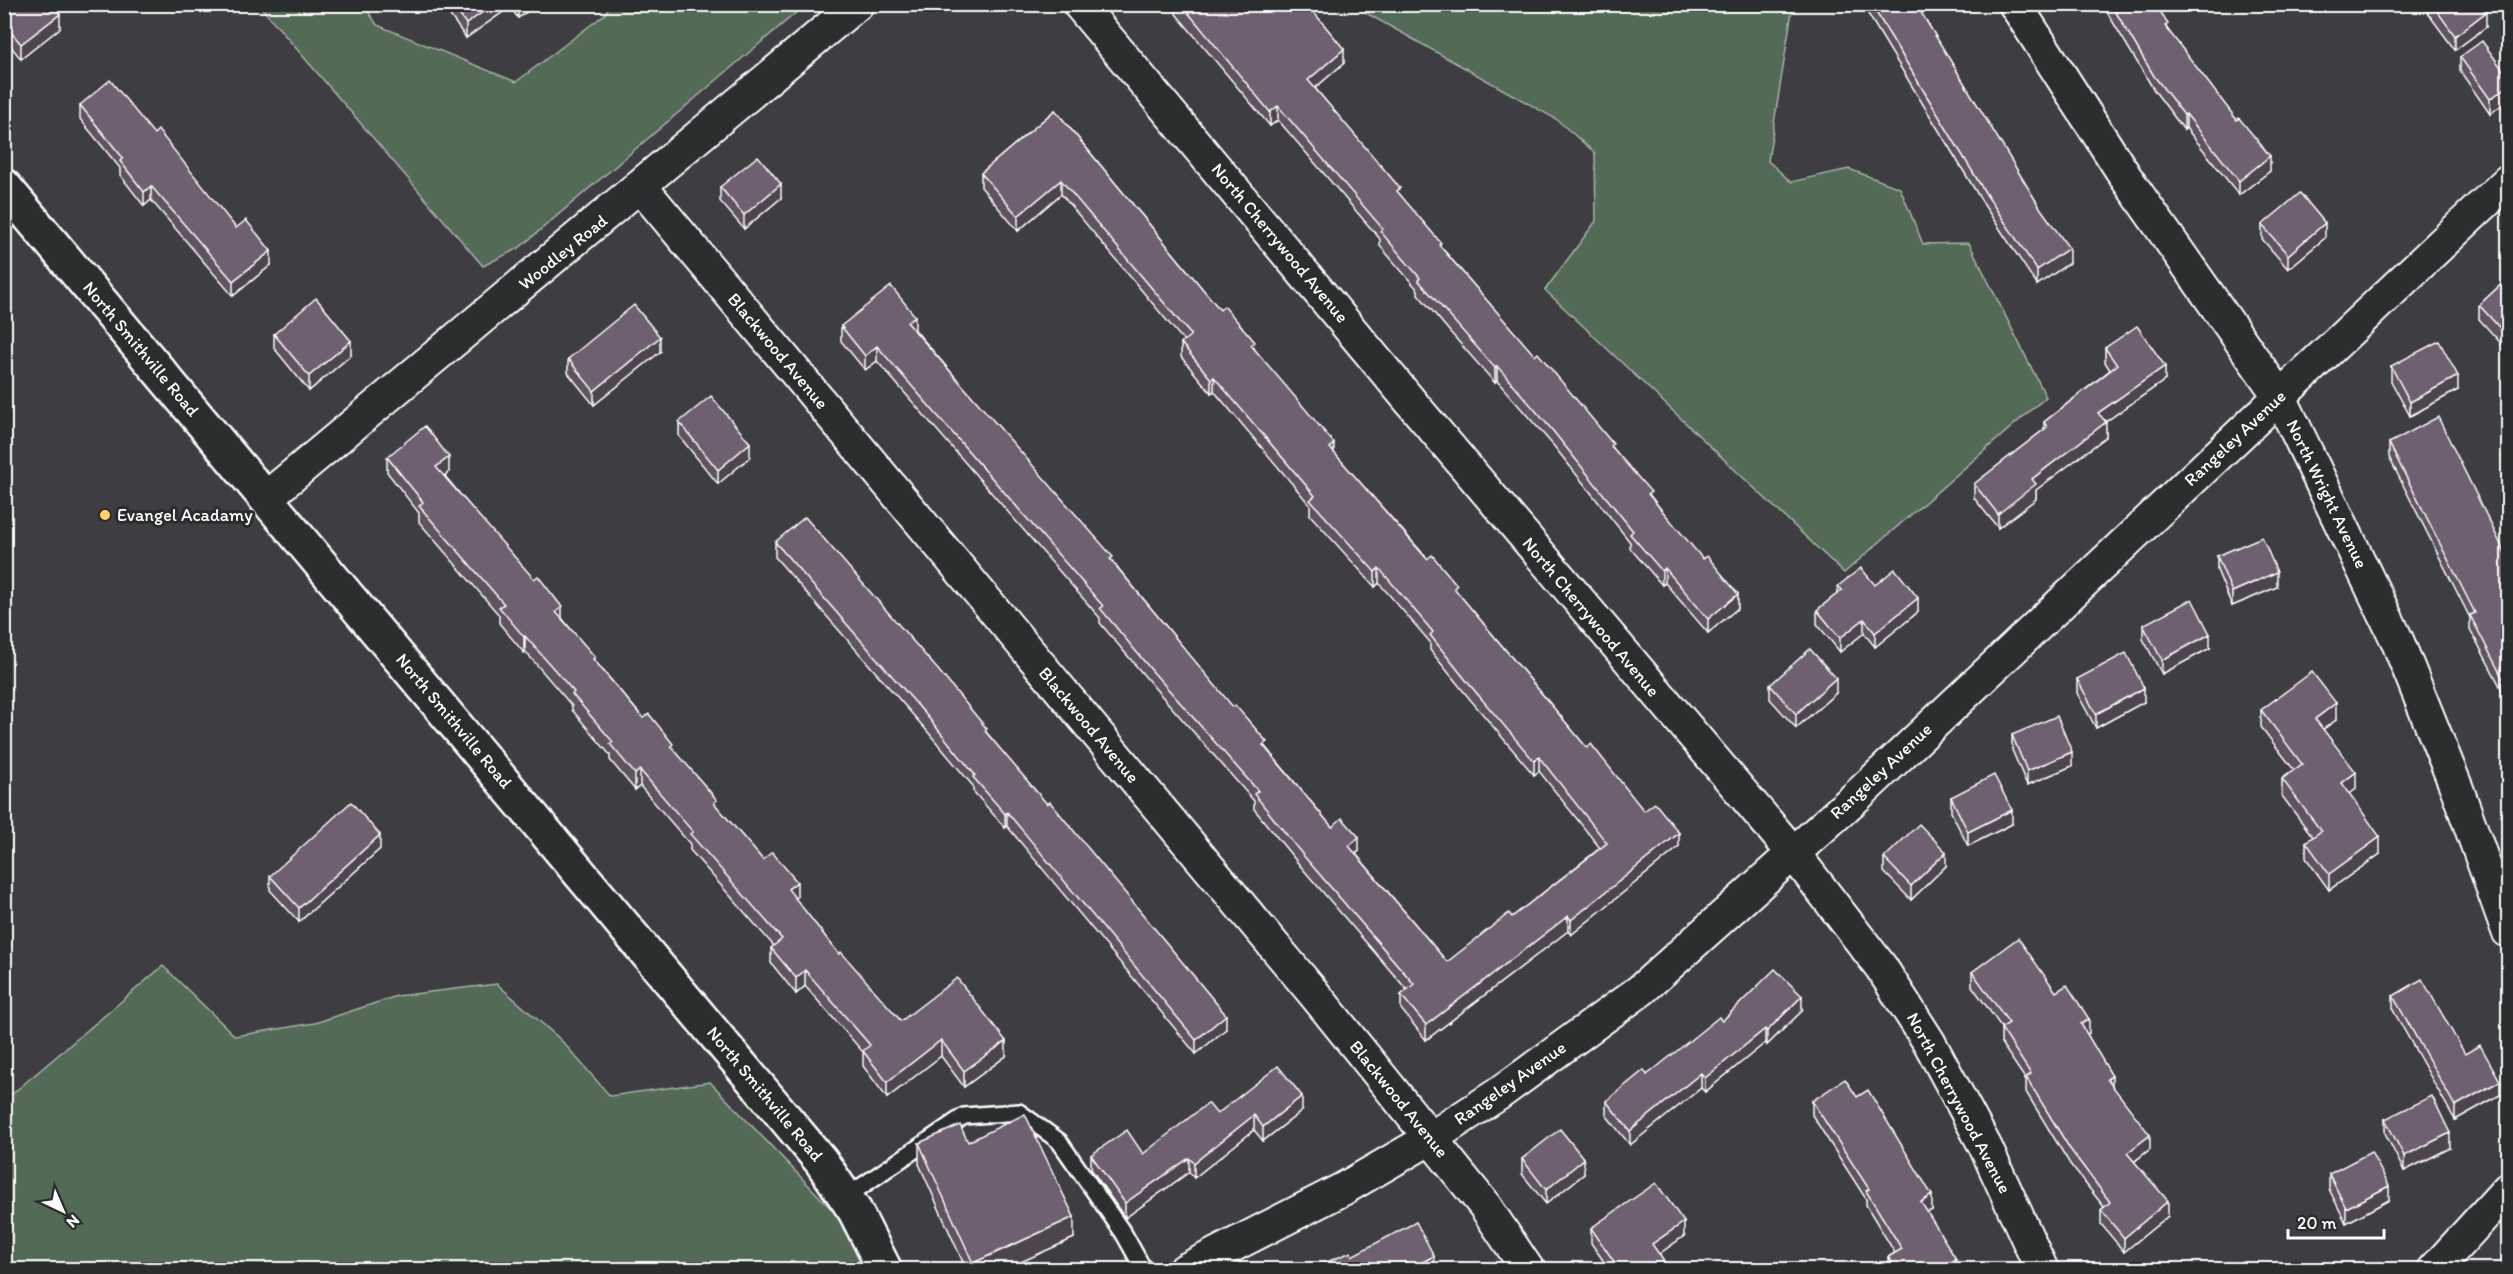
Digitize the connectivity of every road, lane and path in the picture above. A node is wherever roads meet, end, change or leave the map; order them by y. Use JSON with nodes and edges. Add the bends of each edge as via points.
{"nodes":[{"id":1,"x":857,"y":4,"type":"edge"},
{"id":2,"x":1080,"y":4,"type":"edge"},
{"id":3,"x":2015,"y":4,"type":"edge"},
{"id":4,"x":2508,"y":181,"type":"edge"},
{"id":5,"x":4,"y":186,"type":"edge"},
{"id":6,"x":641,"y":187,"type":"junction"},
{"id":7,"x":2280,"y":397,"type":"junction"},
{"id":8,"x":267,"y":497,"type":"junction"},
{"id":9,"x":1794,"y":855,"type":"junction"},
{"id":10,"x":2508,"y":931,"type":"edge"},
{"id":11,"x":1431,"y":1138,"type":"junction"},
{"id":12,"x":2508,"y":1189,"type":"edge"},
{"id":13,"x":846,"y":1197,"type":"junction"},
{"id":14,"x":885,"y":1269,"type":"edge"},
{"id":15,"x":1144,"y":1269,"type":"edge"},
{"id":16,"x":1185,"y":1269,"type":"edge"},
{"id":17,"x":1528,"y":1269,"type":"edge"},
{"id":18,"x":2042,"y":1269,"type":"edge"},
{"id":19,"x":2434,"y":1269,"type":"edge"}],
"edges":[{"from":1,"to":6,"type":"street","name":"Woodley Road"},
{"from":2,"to":9,"type":"street","name":"North Cherrywood Avenue"},
{"from":3,"to":7,"type":"street","name":"North Wright Avenue","via":[[2127,179]]},
{"from":4,"to":7,"type":"street","name":"Rangeley Avenue"},
{"from":5,"to":8,"type":"main road","name":"North Smithville Road"},
{"from":6,"to":8,"type":"street","name":"Woodley Road"},
{"from":6,"to":11,"type":"street","name":"Blackwood Avenue"},
{"from":7,"to":9,"type":"street","name":"Rangeley Avenue"},
{"from":7,"to":10,"type":"street","name":"North Wright Avenue","via":[[2397,640]]},
{"from":8,"to":13,"type":"main road","name":"North Smithville Road","via":[[821,1161]]},
{"from":9,"to":11,"type":"street","name":"Rangeley Avenue","via":[[1641,990]]},
{"from":9,"to":18,"type":"street","name":"North Cherrywood Avenue","via":[[1881,967],[1929,1042],[1985,1146]]},
{"from":11,"to":16,"type":"street","name":"Rangeley Avenue","via":[[1343,1190]]},
{"from":11,"to":17,"type":"street","name":"Blackwood Avenue"},
{"from":12,"to":19,"type":"street"},
{"from":13,"to":14,"type":"main road","name":"North Smithville Road"},
{"from":13,"to":15,"type":"lane","via":[[964,1116],[1019,1112],[1059,1141]]}]}
